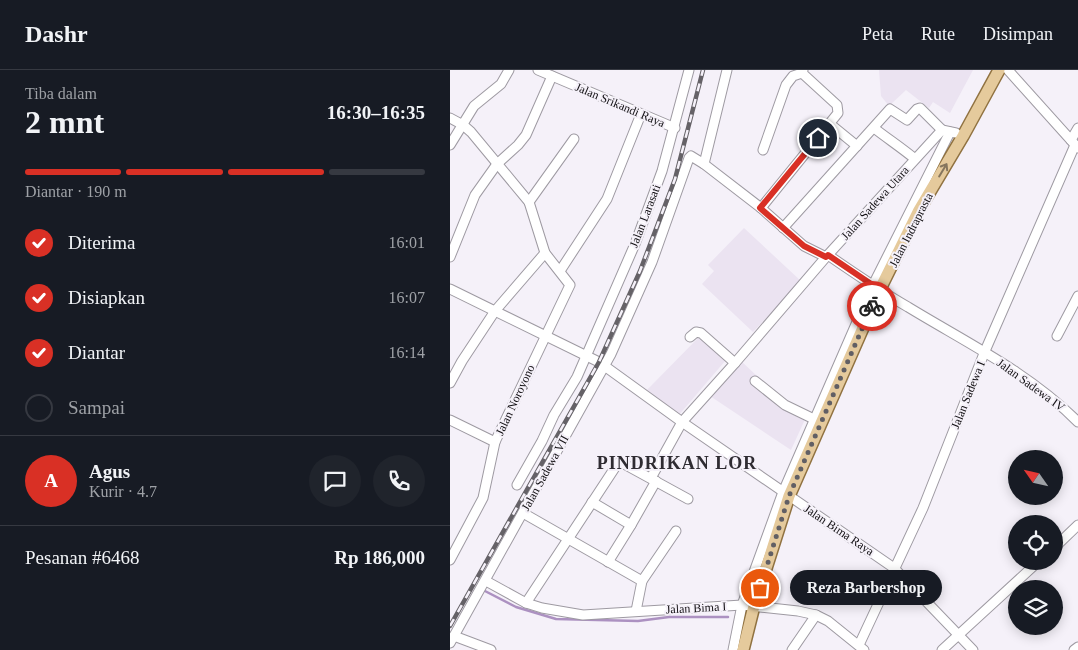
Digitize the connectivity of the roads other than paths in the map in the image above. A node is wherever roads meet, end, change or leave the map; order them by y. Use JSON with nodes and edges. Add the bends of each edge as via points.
{"nodes":[{"id":1,"x":509,"y":70,"type":"edge"},
{"id":2,"x":538,"y":70,"type":"edge"},
{"id":3,"x":689,"y":70,"type":"edge"},
{"id":4,"x":727,"y":70,"type":"edge"},
{"id":5,"x":999,"y":70,"type":"edge"},
{"id":6,"x":1008,"y":70,"type":"edge"},
{"id":7,"x":802,"y":71,"type":"edge"},
{"id":8,"x":552,"y":76,"type":"junction"},
{"id":9,"x":641,"y":114,"type":"junction"},
{"id":10,"x":450,"y":118,"type":"edge"},
{"id":11,"x":830,"y":124,"type":"junction"},
{"id":12,"x":463,"y":125,"type":"junction"},
{"id":13,"x":675,"y":128,"type":"junction"},
{"id":14,"x":874,"y":128,"type":"junction"},
{"id":15,"x":1078,"y":128,"type":"edge"},
{"id":16,"x":946,"y":131,"type":"junction"},
{"id":17,"x":963,"y":136,"type":"junction"},
{"id":18,"x":574,"y":138,"type":"dead end"},
{"id":19,"x":1075,"y":144,"type":"edge"},
{"id":20,"x":450,"y":145,"type":"edge"},
{"id":21,"x":857,"y":146,"type":"junction"},
{"id":22,"x":762,"y":150,"type":"dead end"},
{"id":23,"x":691,"y":156,"type":"joint"},
{"id":24,"x":915,"y":159,"type":"junction"},
{"id":25,"x":497,"y":164,"type":"junction"},
{"id":26,"x":704,"y":164,"type":"junction"},
{"id":27,"x":528,"y":202,"type":"junction"},
{"id":28,"x":760,"y":208,"type":"junction"},
{"id":29,"x":783,"y":228,"type":"junction"},
{"id":30,"x":545,"y":253,"type":"junction"},
{"id":31,"x":827,"y":256,"type":"junction"},
{"id":32,"x":450,"y":257,"type":"edge"},
{"id":33,"x":560,"y":271,"type":"junction"},
{"id":34,"x":876,"y":287,"type":"junction"},
{"id":35,"x":450,"y":289,"type":"edge"},
{"id":36,"x":1078,"y":296,"type":"edge"},
{"id":37,"x":495,"y":311,"type":"junction"},
{"id":38,"x":1057,"y":336,"type":"dead end"},
{"id":39,"x":544,"y":337,"type":"junction"},
{"id":40,"x":690,"y":337,"type":"dead end"},
{"id":41,"x":985,"y":352,"type":"junction"},
{"id":42,"x":586,"y":356,"type":"junction"},
{"id":43,"x":736,"y":363,"type":"junction"},
{"id":44,"x":602,"y":365,"type":"junction"},
{"id":45,"x":755,"y":381,"type":"dead end"},
{"id":46,"x":450,"y":383,"type":"edge"},
{"id":47,"x":450,"y":420,"type":"edge"},
{"id":48,"x":682,"y":422,"type":"junction"},
{"id":49,"x":1078,"y":422,"type":"edge"},
{"id":50,"x":821,"y":423,"type":"junction"},
{"id":51,"x":495,"y":442,"type":"junction"},
{"id":52,"x":653,"y":480,"type":"junction"},
{"id":53,"x":517,"y":485,"type":"dead end"},
{"id":54,"x":786,"y":494,"type":"junction"},
{"id":55,"x":688,"y":499,"type":"dead end"},
{"id":56,"x":592,"y":502,"type":"junction"},
{"id":57,"x":523,"y":513,"type":"junction"},
{"id":58,"x":632,"y":525,"type":"junction"},
{"id":59,"x":1078,"y":526,"type":"edge"},
{"id":60,"x":676,"y":531,"type":"dead end"},
{"id":61,"x":567,"y":539,"type":"junction"},
{"id":62,"x":1063,"y":540,"type":"edge"},
{"id":63,"x":450,"y":560,"type":"edge"},
{"id":64,"x":608,"y":562,"type":"junction"},
{"id":65,"x":894,"y":568,"type":"junction"},
{"id":66,"x":1029,"y":570,"type":"edge"},
{"id":67,"x":486,"y":581,"type":"junction"},
{"id":68,"x":642,"y":581,"type":"junction"},
{"id":69,"x":526,"y":603,"type":"junction"},
{"id":70,"x":742,"y":605,"type":"junction"},
{"id":71,"x":754,"y":606,"type":"junction"},
{"id":72,"x":636,"y":611,"type":"junction"},
{"id":73,"x":816,"y":615,"type":"junction"},
{"id":74,"x":959,"y":635,"type":"junction"},
{"id":75,"x":452,"y":639,"type":"edge"},
{"id":76,"x":1078,"y":647,"type":"edge"},
{"id":77,"x":861,"y":648,"type":"edge"},
{"id":78,"x":492,"y":650,"type":"edge"},
{"id":79,"x":733,"y":650,"type":"edge"},
{"id":80,"x":743,"y":650,"type":"edge"},
{"id":81,"x":792,"y":650,"type":"edge"},
{"id":82,"x":942,"y":650,"type":"edge"},
{"id":83,"x":973,"y":650,"type":"edge"},
{"id":84,"x":1074,"y":650,"type":"edge"}],
"edges":[{"from":1,"to":12,"type":"street","via":[[501,84],[474,106]]},
{"from":2,"to":8,"type":"street","name":"Jalan Srikandi Raya"},
{"from":3,"to":13,"type":"street","name":"Jalan Larasati"},
{"from":4,"to":26,"type":"street"},
{"from":5,"to":17,"type":"main road","name":"Jalan Indraprasta"},
{"from":6,"to":19,"type":"street"},
{"from":7,"to":11,"type":"street","via":[[837,105],[838,113]]},
{"from":7,"to":22,"type":"street","via":[[786,85]]},
{"from":8,"to":9,"type":"street","name":"Jalan Srikandi Raya"},
{"from":8,"to":25,"type":"street","via":[[526,135]]},
{"from":9,"to":13,"type":"street","name":"Jalan Srikandi Raya"},
{"from":9,"to":33,"type":"street","via":[[607,199]]},
{"from":10,"to":12,"type":"street"},
{"from":11,"to":21,"type":"street"},
{"from":11,"to":28,"type":"street"},
{"from":12,"to":20,"type":"street"},
{"from":12,"to":25,"type":"street"},
{"from":13,"to":42,"type":"street","name":"Jalan Larasati","via":[[635,244]]},
{"from":14,"to":16,"type":"street","via":[[890,109],[907,120],[920,108]]},
{"from":14,"to":21,"type":"street"},
{"from":14,"to":24,"type":"street"},
{"from":15,"to":19,"type":"street","name":"Jalan Sadewa I"},
{"from":16,"to":17,"type":"street"},
{"from":16,"to":24,"type":"street","name":"Jalan Sadewa Utara"},
{"from":16,"to":34,"type":"street"},
{"from":34,"to":17,"type":"main road","name":"Jalan Indraprasta","one_way":true},
{"from":18,"to":27,"type":"street"},
{"from":19,"to":41,"type":"street","name":"Jalan Sadewa I"},
{"from":21,"to":29,"type":"street"},
{"from":23,"to":26,"type":"street","name":"Jalan Sadewa IV"},
{"from":23,"to":44,"type":"street","name":"Jalan Sadewa VII","via":[[633,308]]},
{"from":24,"to":31,"type":"street","name":"Jalan Sadewa Utara"},
{"from":25,"to":27,"type":"street"},
{"from":25,"to":32,"type":"street","via":[[475,195]]},
{"from":26,"to":28,"type":"street","name":"Jalan Sadewa IV"},
{"from":27,"to":30,"type":"street"},
{"from":28,"to":29,"type":"street","name":"Jalan Sadewa IV"},
{"from":29,"to":31,"type":"street","name":"Jalan Sadewa IV","via":[[804,246]]},
{"from":30,"to":33,"type":"street"},
{"from":30,"to":37,"type":"street"},
{"from":31,"to":34,"type":"street","name":"Jalan Sadewa IV"},
{"from":31,"to":43,"type":"street","name":"Jalan Sadewa Utara"},
{"from":33,"to":39,"type":"street","name":"Jalan Noroyono","via":[[568,280],[569,288]]},
{"from":34,"to":41,"type":"street","name":"Jalan Sadewa IV"},
{"from":34,"to":50,"type":"main road","name":"Jalan Indraprasta"},
{"from":34,"to":54,"type":"street"},
{"from":35,"to":37,"type":"street"},
{"from":36,"to":38,"type":"street"},
{"from":37,"to":39,"type":"street"},
{"from":37,"to":46,"type":"street"},
{"from":39,"to":42,"type":"street"},
{"from":39,"to":51,"type":"street","name":"Jalan Noroyono"},
{"from":40,"to":43,"type":"street","via":[[696,332],[701,333]]},
{"from":41,"to":49,"type":"street","name":"Jalan Sadewa IV","via":[[1063,406]]},
{"from":41,"to":65,"type":"street","name":"Jalan Sadewa I","via":[[923,508]]},
{"from":42,"to":44,"type":"street"},
{"from":42,"to":53,"type":"street","name":"Jalan Larasati"},
{"from":43,"to":48,"type":"street","name":"Jalan Sadewa Utara"},
{"from":44,"to":48,"type":"street"},
{"from":44,"to":57,"type":"street","name":"Jalan Sadewa VII"},
{"from":45,"to":50,"type":"street","via":[[785,405]]},
{"from":47,"to":51,"type":"street"},
{"from":48,"to":52,"type":"street"},
{"from":48,"to":54,"type":"street"},
{"from":50,"to":54,"type":"main road","name":"Jalan Indraprasta"},
{"from":51,"to":63,"type":"street","name":"Jalan Noroyono","via":[[485,492]]},
{"from":52,"to":55,"type":"street"},
{"from":52,"to":56,"type":"street","via":[[618,463]]},
{"from":52,"to":58,"type":"street"},
{"from":54,"to":65,"type":"street","name":"Jalan Bima Raya"},
{"from":54,"to":70,"type":"street"},
{"from":54,"to":71,"type":"main road","name":"Jalan Indraprasta"},
{"from":56,"to":58,"type":"street"},
{"from":56,"to":61,"type":"street"},
{"from":57,"to":61,"type":"street"},
{"from":57,"to":67,"type":"street","name":"Jalan Sadewa VII"},
{"from":58,"to":64,"type":"street"},
{"from":59,"to":62,"type":"street"},
{"from":60,"to":68,"type":"street"},
{"from":61,"to":64,"type":"street"},
{"from":61,"to":69,"type":"street"},
{"from":64,"to":68,"type":"street"},
{"from":65,"to":74,"type":"street","name":"Jalan Bima Raya"},
{"from":65,"to":77,"type":"street","name":"Jalan Sadewa I"},
{"from":66,"to":74,"type":"street"},
{"from":67,"to":69,"type":"street","name":"Jalan Bima I"},
{"from":67,"to":75,"type":"street","name":"Jalan Sadewa VII"},
{"from":68,"to":72,"type":"street"},
{"from":69,"to":72,"type":"street","name":"Jalan Bima I","via":[[583,615]]},
{"from":70,"to":71,"type":"street","name":"Jalan Bima I"},
{"from":70,"to":72,"type":"street","name":"Jalan Bima I"},
{"from":70,"to":79,"type":"street"},
{"from":71,"to":73,"type":"street","name":"Jalan Bima I"},
{"from":71,"to":80,"type":"main road","name":"Jalan Indraprasta"},
{"from":73,"to":77,"type":"street","name":"Jalan Bima I"},
{"from":73,"to":81,"type":"street"},
{"from":74,"to":82,"type":"street"},
{"from":74,"to":83,"type":"street","name":"Jalan Bima Raya"},
{"from":75,"to":78,"type":"street"},
{"from":76,"to":84,"type":"street"}]}
